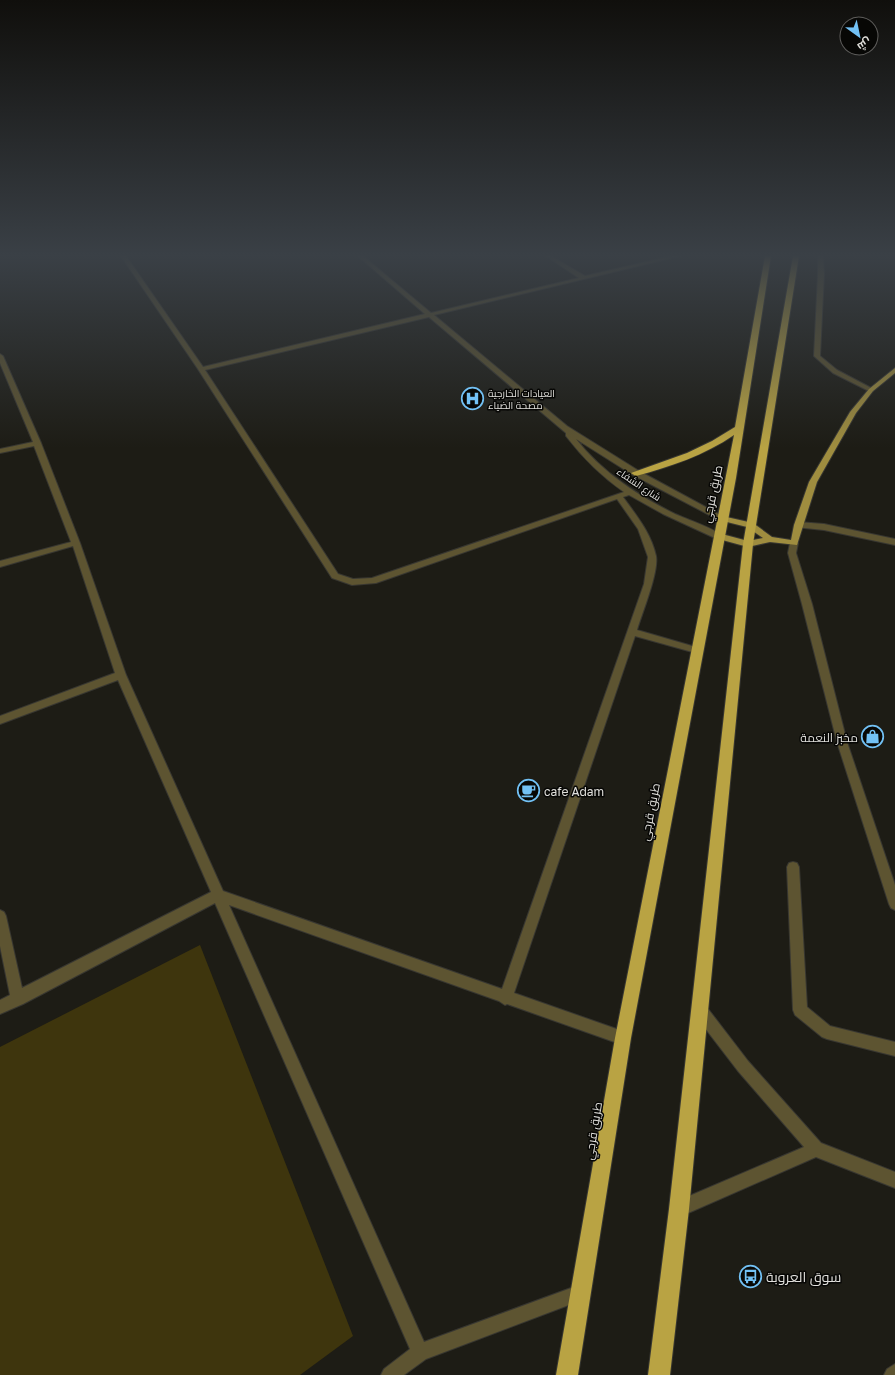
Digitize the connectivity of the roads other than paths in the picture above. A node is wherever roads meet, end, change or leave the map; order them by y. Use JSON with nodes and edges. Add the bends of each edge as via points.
{"nodes":[{"id":1,"x":168,"y":320,"type":"edge"},
{"id":2,"x":407,"y":320,"type":"edge"},
{"id":3,"x":436,"y":320,"type":"edge"},
{"id":4,"x":757,"y":320,"type":"edge"},
{"id":5,"x":785,"y":320,"type":"edge"},
{"id":6,"x":819,"y":320,"type":"edge"},
{"id":7,"x":0,"y":359,"type":"edge"},
{"id":8,"x":202,"y":369,"type":"junction"},
{"id":9,"x":895,"y":370,"type":"edge"},
{"id":10,"x":871,"y":390,"type":"junction"},
{"id":11,"x":564,"y":428,"type":"junction"},
{"id":12,"x":739,"y":428,"type":"junction"},
{"id":13,"x":37,"y":443,"type":"junction"},
{"id":14,"x":0,"y":451,"type":"edge"},
{"id":15,"x":636,"y":474,"type":"junction"},
{"id":16,"x":630,"y":492,"type":"junction"},
{"id":17,"x":619,"y":496,"type":"junction"},
{"id":18,"x":722,"y":518,"type":"junction"},
{"id":19,"x":750,"y":525,"type":"junction"},
{"id":20,"x":798,"y":525,"type":"junction"},
{"id":21,"x":718,"y":536,"type":"junction"},
{"id":22,"x":770,"y":539,"type":"junction"},
{"id":23,"x":895,"y":542,"type":"edge"},
{"id":24,"x":76,"y":543,"type":"junction"},
{"id":25,"x":794,"y":543,"type":"junction"},
{"id":26,"x":748,"y":544,"type":"junction"},
{"id":27,"x":0,"y":564,"type":"edge"},
{"id":28,"x":632,"y":632,"type":"junction"},
{"id":29,"x":696,"y":650,"type":"junction"},
{"id":30,"x":121,"y":675,"type":"junction"},
{"id":31,"x":0,"y":720,"type":"edge"},
{"id":32,"x":793,"y":868,"type":"dead end"},
{"id":33,"x":218,"y":896,"type":"junction"},
{"id":34,"x":895,"y":904,"type":"edge"},
{"id":35,"x":0,"y":916,"type":"edge"},
{"id":36,"x":18,"y":998,"type":"junction"},
{"id":37,"x":505,"y":998,"type":"junction"},
{"id":38,"x":0,"y":1007,"type":"edge"},
{"id":39,"x":698,"y":1008,"type":"junction"},
{"id":40,"x":623,"y":1038,"type":"junction"},
{"id":41,"x":895,"y":1048,"type":"edge"},
{"id":42,"x":816,"y":1148,"type":"junction"},
{"id":43,"x":895,"y":1180,"type":"edge"},
{"id":44,"x":679,"y":1208,"type":"junction"},
{"id":45,"x":582,"y":1292,"type":"junction"},
{"id":46,"x":420,"y":1352,"type":"junction"},
{"id":47,"x":895,"y":1373,"type":"edge"},
{"id":48,"x":390,"y":1375,"type":"edge"},
{"id":49,"x":567,"y":1375,"type":"edge"},
{"id":50,"x":659,"y":1375,"type":"edge"},
{"id":51,"x":893,"y":1375,"type":"edge"}],
"edges":[{"from":1,"to":8,"type":"street"},
{"from":2,"to":8,"type":"street"},
{"from":3,"to":11,"type":"street","name":"شارع الشفاء"},
{"from":4,"to":12,"type":"highway","name":"طريق قرجي"},
{"from":5,"to":19,"type":"highway"},
{"from":6,"to":10,"type":"street","via":[[817,356],[822,363]]},
{"from":7,"to":13,"type":"street"},
{"from":8,"to":17,"type":"street","via":[[335,576],[352,582],[373,581]]},
{"from":9,"to":10,"type":"main road"},
{"from":10,"to":20,"type":"main road","via":[[853,412],[813,482]]},
{"from":11,"to":15,"type":"street","name":"شارع الشفاء"},
{"from":11,"to":16,"type":"street","name":"شارع الشفاء","via":[[588,459]]},
{"from":12,"to":15,"type":"highway","via":[[699,453]]},
{"from":12,"to":18,"type":"highway","name":"طريق قرجي"},
{"from":13,"to":14,"type":"street"},
{"from":13,"to":24,"type":"street"},
{"from":15,"to":18,"type":"street","name":"شارع الشفاء"},
{"from":16,"to":17,"type":"street"},
{"from":16,"to":21,"type":"street","name":"شارع الشفاء","via":[[654,507]]},
{"from":17,"to":28,"type":"street","via":[[642,528],[652,558],[648,584]]},
{"from":18,"to":19,"type":"main road"},
{"from":18,"to":21,"type":"highway","name":"طريق قرجي"},
{"from":19,"to":22,"type":"main road"},
{"from":19,"to":26,"type":"highway"},
{"from":20,"to":23,"type":"street","via":[[824,527]]},
{"from":20,"to":25,"type":"main road"},
{"from":21,"to":26,"type":"main road"},
{"from":21,"to":29,"type":"highway","name":"طريق قرجي"},
{"from":22,"to":25,"type":"main road"},
{"from":22,"to":26,"type":"main road"},
{"from":24,"to":27,"type":"street"},
{"from":24,"to":30,"type":"street"},
{"from":25,"to":34,"type":"street","via":[[792,553],[842,742]]},
{"from":26,"to":39,"type":"highway"},
{"from":28,"to":29,"type":"street"},
{"from":28,"to":37,"type":"street"},
{"from":29,"to":40,"type":"highway","name":"طريق قرجي"},
{"from":30,"to":31,"type":"street"},
{"from":30,"to":33,"type":"street"},
{"from":32,"to":41,"type":"street","via":[[800,1010],[827,1032]]},
{"from":33,"to":36,"type":"street"},
{"from":33,"to":37,"type":"street"},
{"from":33,"to":46,"type":"street"},
{"from":35,"to":36,"type":"street"},
{"from":36,"to":38,"type":"street"},
{"from":37,"to":40,"type":"street"},
{"from":39,"to":42,"type":"street","via":[[743,1066]]},
{"from":39,"to":44,"type":"highway"},
{"from":40,"to":45,"type":"highway","name":"طريق قرجي"},
{"from":42,"to":43,"type":"street"},
{"from":42,"to":44,"type":"street"},
{"from":44,"to":50,"type":"highway"},
{"from":45,"to":46,"type":"street"},
{"from":45,"to":49,"type":"highway","name":"طريق قرجي"},
{"from":46,"to":48,"type":"street"},
{"from":47,"to":51,"type":"street"}]}
